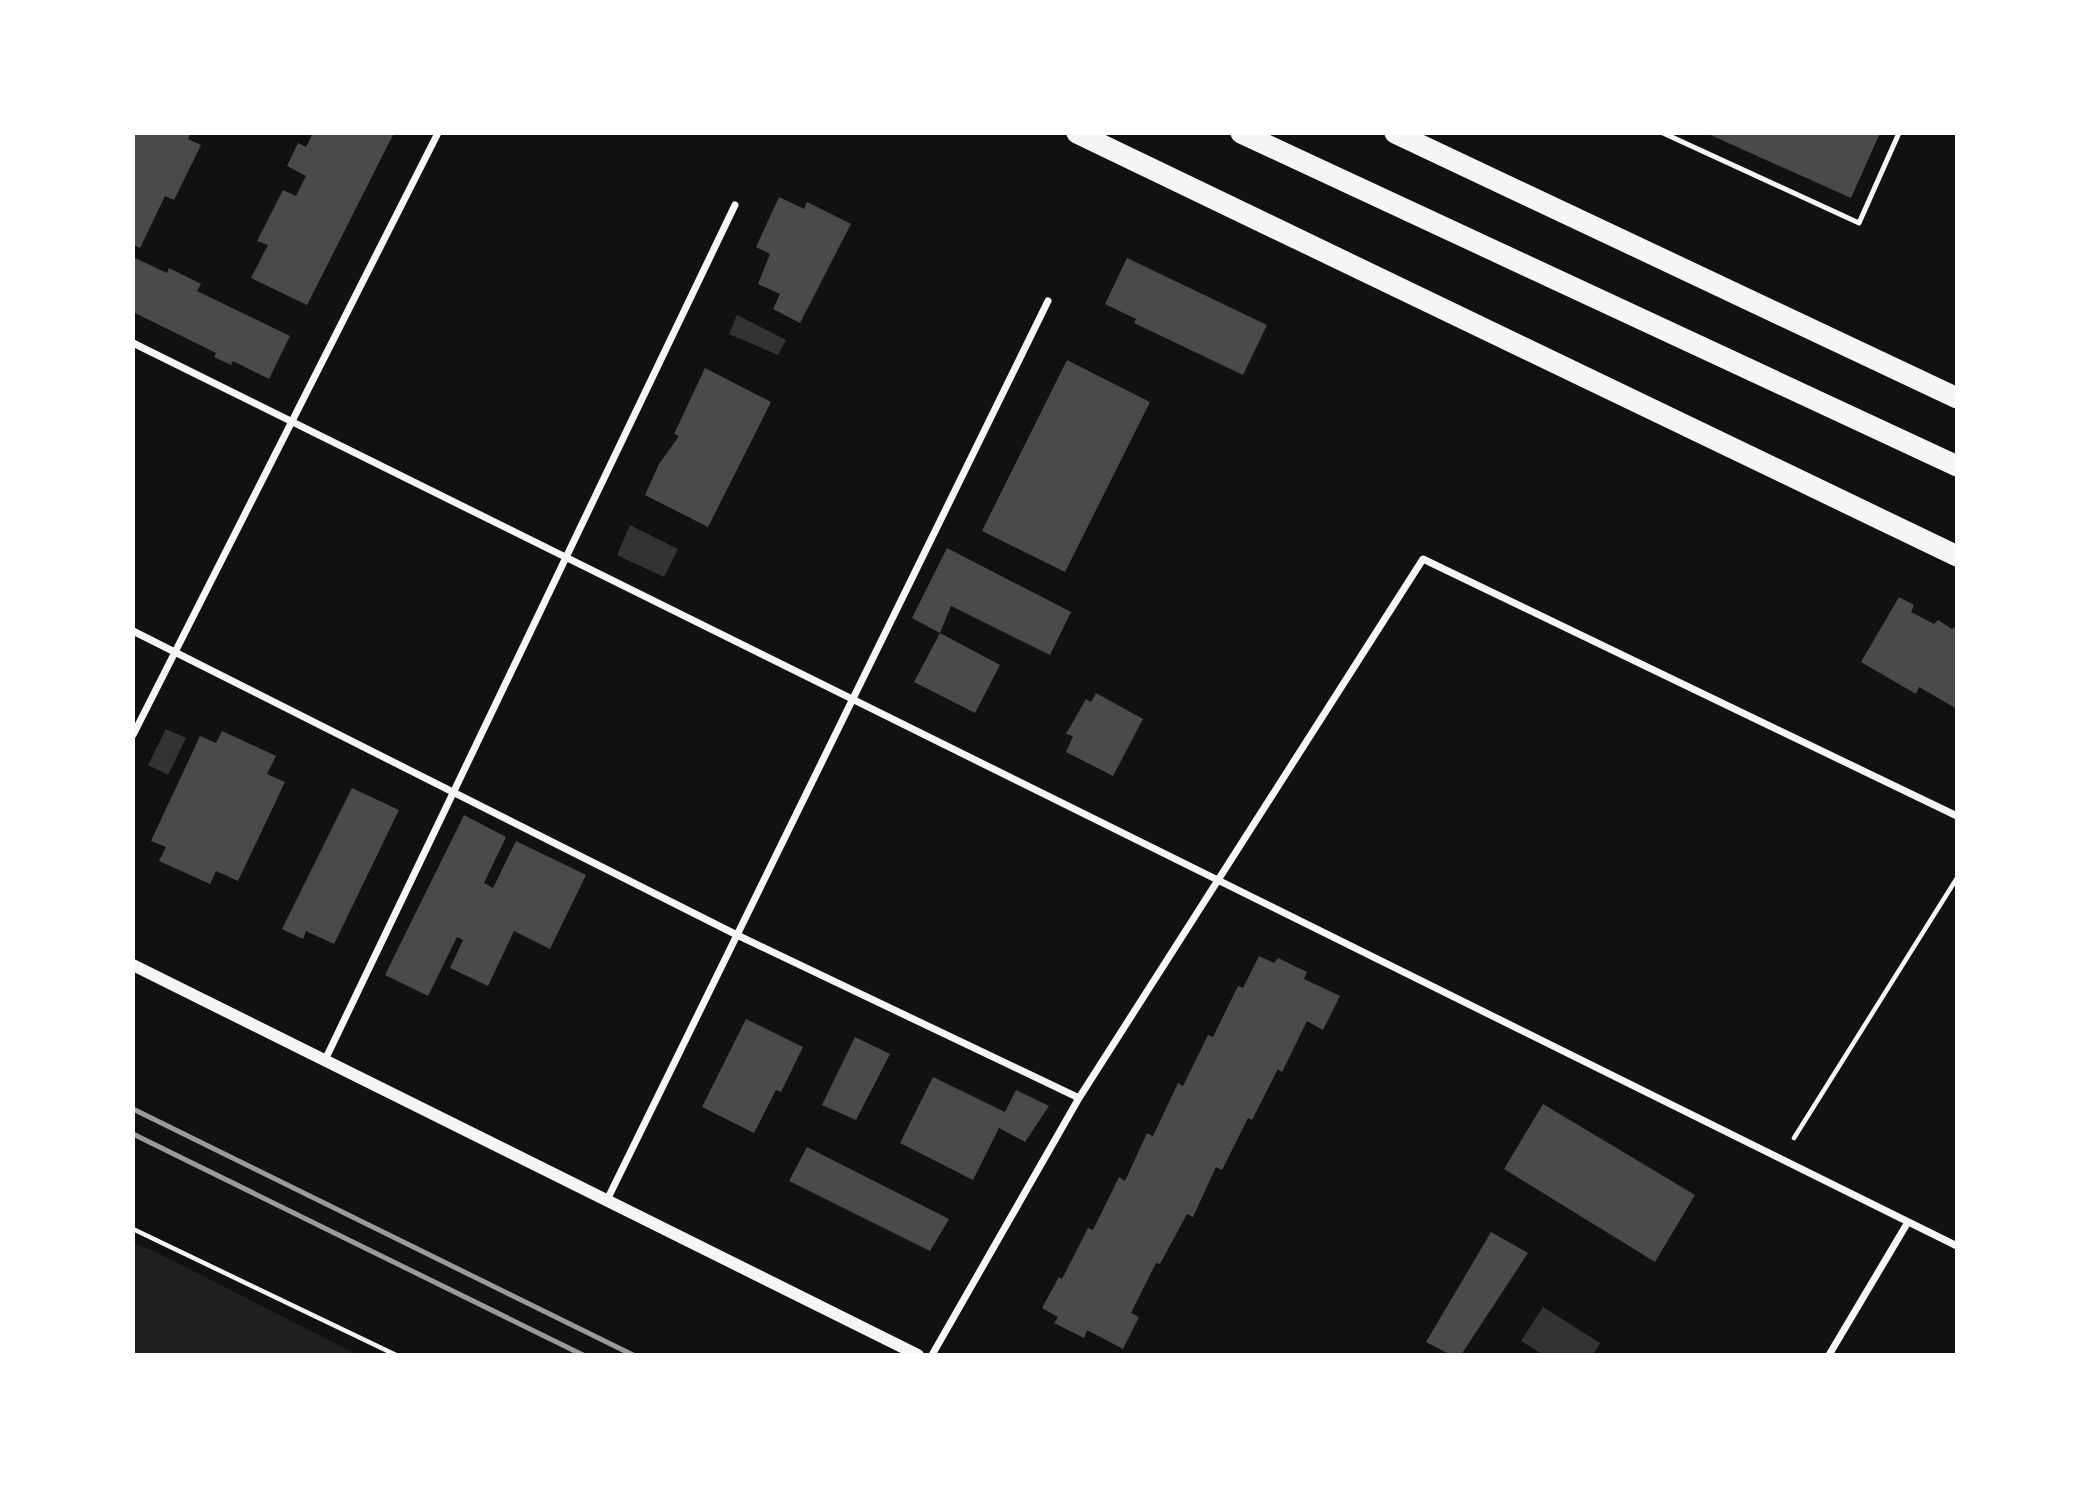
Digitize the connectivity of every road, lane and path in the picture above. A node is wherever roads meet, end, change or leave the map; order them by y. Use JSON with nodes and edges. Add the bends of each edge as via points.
{"nodes":[{"id":1,"x":438,"y":133,"type":"edge"},
{"id":2,"x":1077,"y":133,"type":"edge"},
{"id":3,"x":1241,"y":133,"type":"edge"},
{"id":4,"x":1395,"y":133,"type":"edge"},
{"id":5,"x":1663,"y":133,"type":"edge"},
{"id":6,"x":1899,"y":133,"type":"edge"},
{"id":7,"x":735,"y":205,"type":"dead end"},
{"id":8,"x":1048,"y":301,"type":"dead end"},
{"id":9,"x":133,"y":343,"type":"edge"},
{"id":10,"x":1957,"y":398,"type":"edge"},
{"id":11,"x":292,"y":421,"type":"junction"},
{"id":12,"x":1957,"y":466,"type":"edge"},
{"id":13,"x":1957,"y":556,"type":"edge"},
{"id":14,"x":566,"y":557,"type":"junction"},
{"id":15,"x":133,"y":631,"type":"edge"},
{"id":16,"x":175,"y":652,"type":"junction"},
{"id":17,"x":853,"y":699,"type":"junction"},
{"id":18,"x":133,"y":735,"type":"edge"},
{"id":19,"x":453,"y":792,"type":"junction"},
{"id":20,"x":1957,"y":817,"type":"edge"},
{"id":21,"x":1957,"y":878,"type":"edge"},
{"id":22,"x":1216,"y":880,"type":"junction"},
{"id":23,"x":737,"y":935,"type":"junction"},
{"id":24,"x":133,"y":965,"type":"edge"},
{"id":25,"x":325,"y":1060,"type":"junction"},
{"id":26,"x":1079,"y":1098,"type":"junction"},
{"id":27,"x":1781,"y":1159,"type":"junction"},
{"id":28,"x":607,"y":1200,"type":"junction"},
{"id":29,"x":1908,"y":1222,"type":"junction"},
{"id":30,"x":133,"y":1229,"type":"edge"},
{"id":31,"x":1957,"y":1246,"type":"edge"},
{"id":32,"x":396,"y":1355,"type":"edge"},
{"id":33,"x":918,"y":1355,"type":"edge"},
{"id":34,"x":932,"y":1355,"type":"edge"},
{"id":35,"x":1829,"y":1355,"type":"edge"}],
"edges":[{"from":1,"to":11,"type":"street"},
{"from":2,"to":13,"type":"highway"},
{"from":3,"to":12,"type":"highway"},
{"from":4,"to":10,"type":"highway"},
{"from":5,"to":6,"type":"lane","via":[[1859,223]]},
{"from":7,"to":14,"type":"street"},
{"from":8,"to":17,"type":"street"},
{"from":9,"to":11,"type":"street"},
{"from":11,"to":14,"type":"street"},
{"from":11,"to":16,"type":"street"},
{"from":14,"to":17,"type":"street"},
{"from":14,"to":19,"type":"street"},
{"from":15,"to":16,"type":"street"},
{"from":16,"to":18,"type":"street"},
{"from":16,"to":19,"type":"street"},
{"from":17,"to":22,"type":"street"},
{"from":17,"to":23,"type":"street"},
{"from":19,"to":23,"type":"street"},
{"from":19,"to":25,"type":"street"},
{"from":20,"to":22,"type":"street","via":[[1423,559]]},
{"from":21,"to":27,"type":"path"},
{"from":22,"to":26,"type":"street"},
{"from":22,"to":27,"type":"street"},
{"from":23,"to":26,"type":"street"},
{"from":23,"to":28,"type":"street"},
{"from":24,"to":25,"type":"street"},
{"from":25,"to":28,"type":"street"},
{"from":26,"to":34,"type":"street"},
{"from":27,"to":29,"type":"street"},
{"from":28,"to":33,"type":"street"},
{"from":29,"to":31,"type":"street"},
{"from":29,"to":35,"type":"street"},
{"from":30,"to":32,"type":"path"}]}
